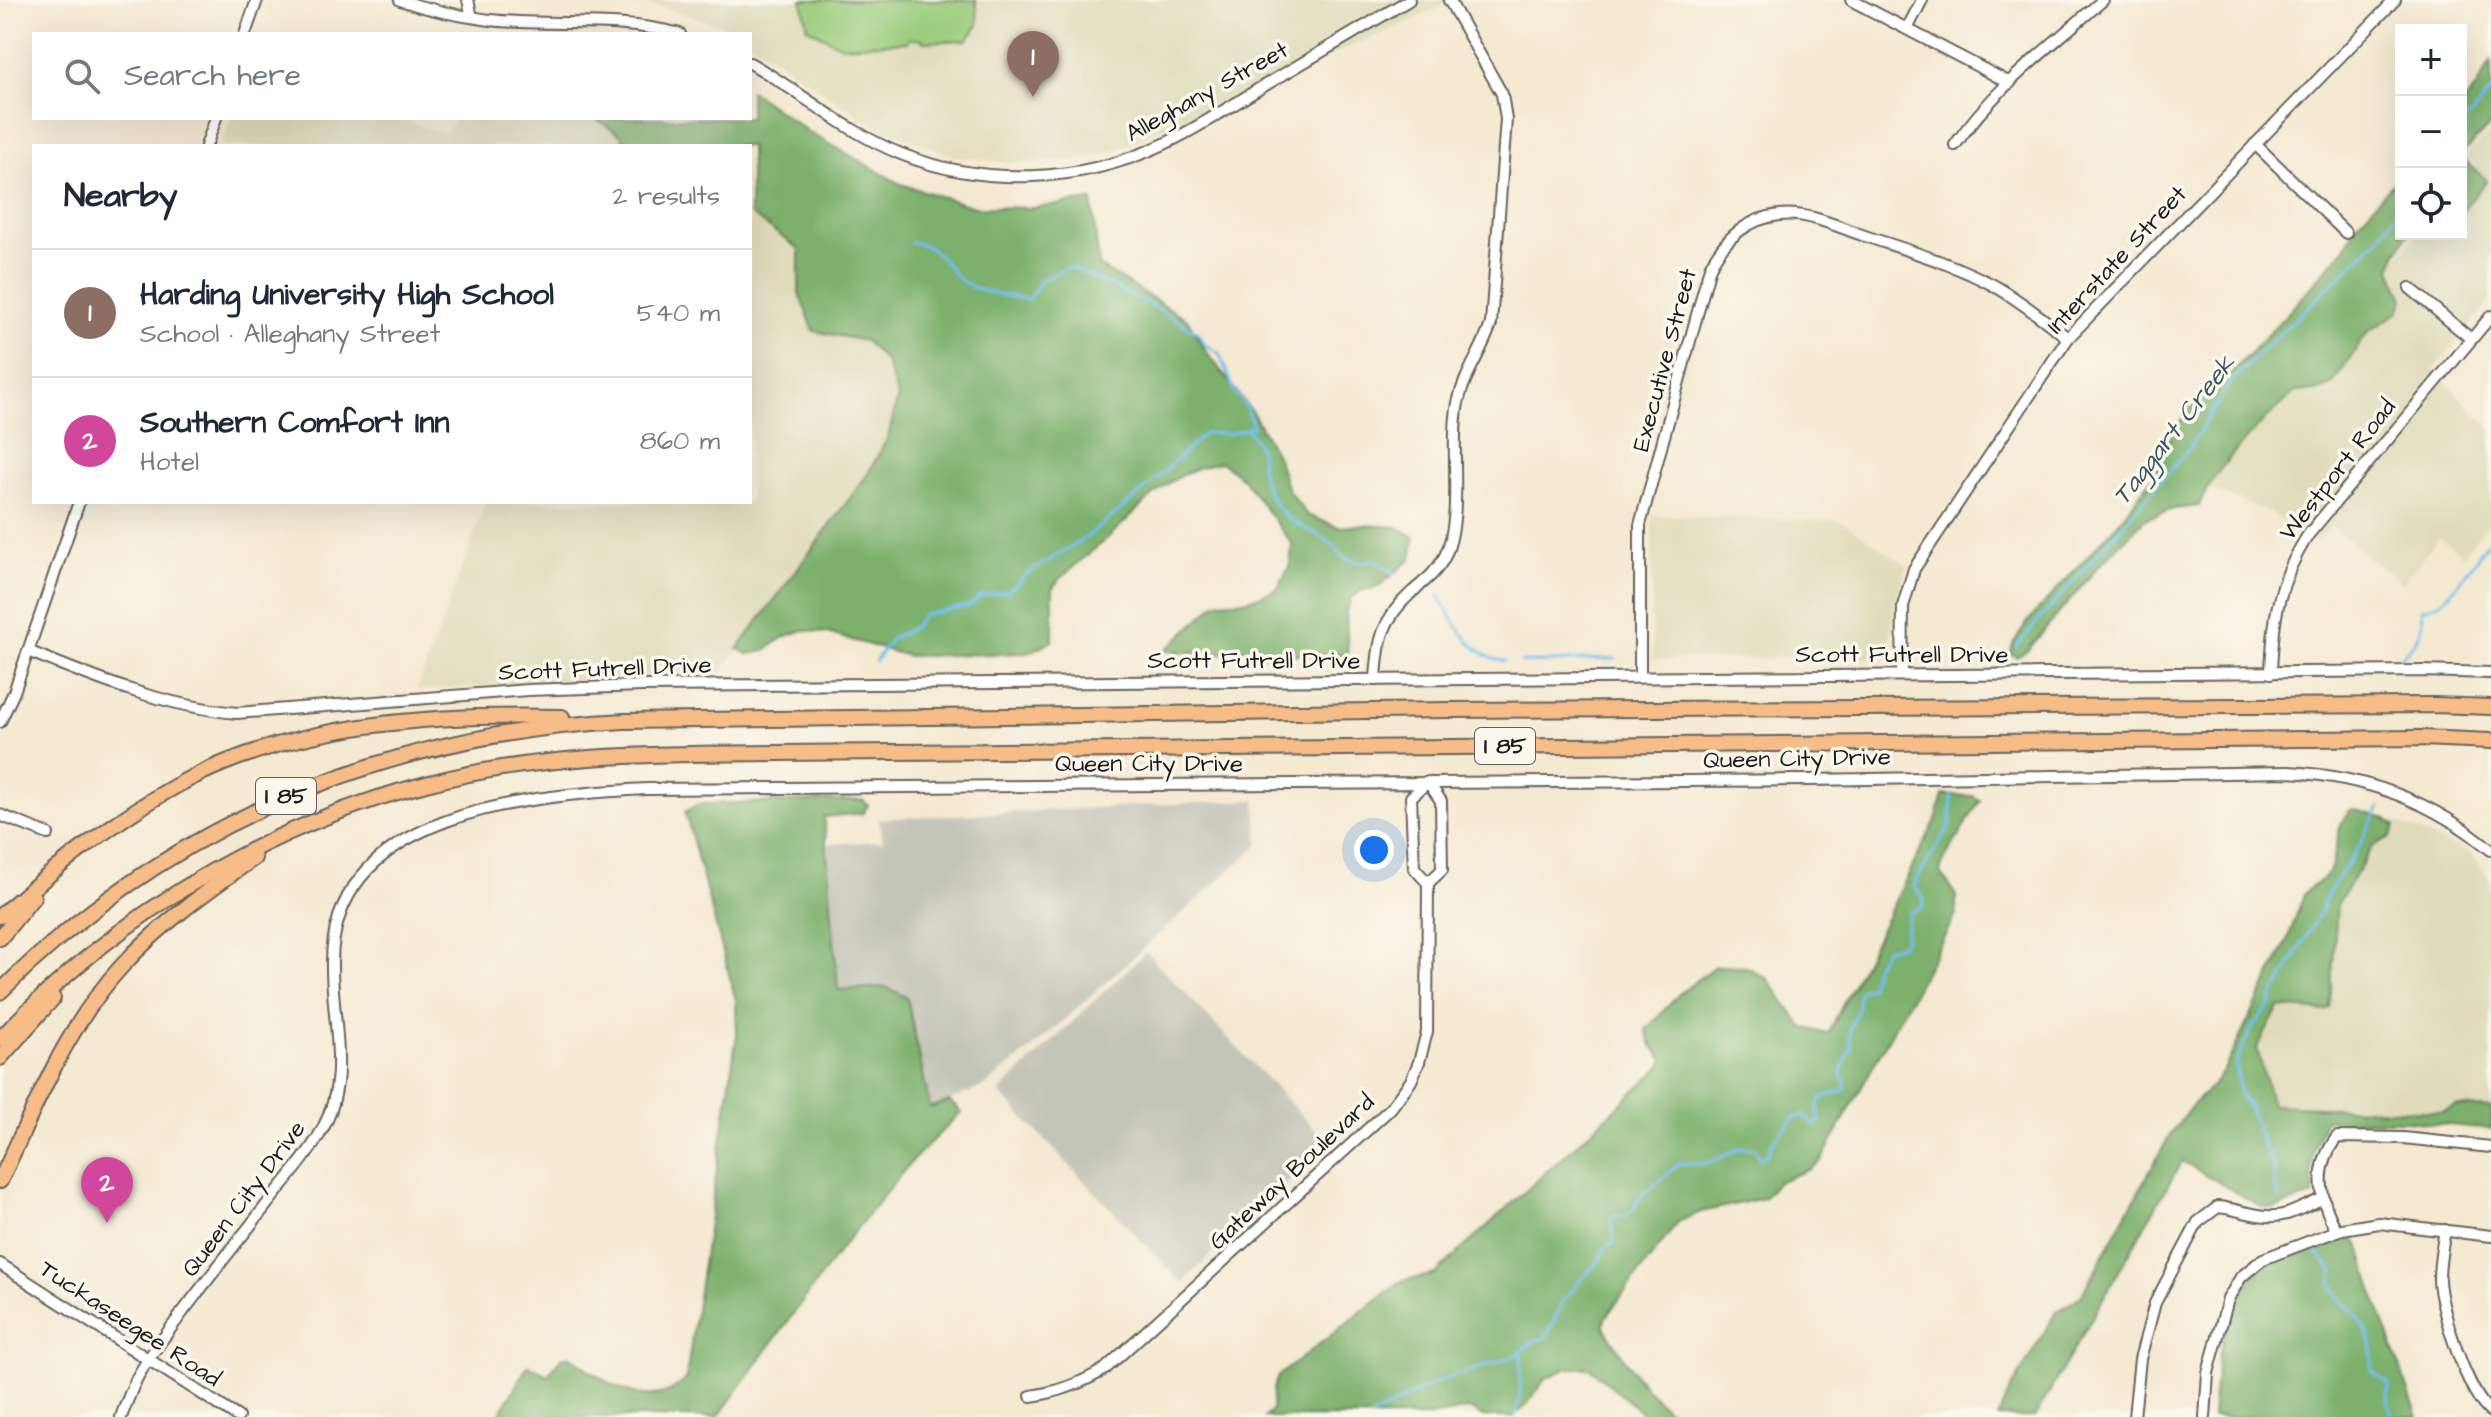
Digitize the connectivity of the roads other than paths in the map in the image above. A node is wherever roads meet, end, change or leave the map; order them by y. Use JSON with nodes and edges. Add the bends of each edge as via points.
{"nodes":[{"id":1,"x":257,"y":0,"type":"edge"},
{"id":2,"x":400,"y":0,"type":"edge"},
{"id":3,"x":468,"y":0,"type":"edge"},
{"id":4,"x":1409,"y":0,"type":"edge"},
{"id":5,"x":1449,"y":0,"type":"edge"},
{"id":6,"x":1851,"y":0,"type":"edge"},
{"id":7,"x":1922,"y":0,"type":"edge"},
{"id":8,"x":2103,"y":0,"type":"edge"},
{"id":9,"x":2395,"y":0,"type":"edge"},
{"id":10,"x":448,"y":2,"type":"dead end"},
{"id":11,"x":439,"y":11,"type":"junction"},
{"id":12,"x":472,"y":17,"type":"junction"},
{"id":13,"x":1907,"y":29,"type":"junction"},
{"id":14,"x":246,"y":32,"type":"edge"},
{"id":15,"x":668,"y":32,"type":"edge"},
{"id":16,"x":752,"y":64,"type":"edge"},
{"id":17,"x":2010,"y":83,"type":"junction"},
{"id":18,"x":215,"y":120,"type":"edge"},
{"id":19,"x":207,"y":144,"type":"edge"},
{"id":20,"x":2255,"y":144,"type":"junction"},
{"id":21,"x":1955,"y":145,"type":"dead end"},
{"id":22,"x":2346,"y":233,"type":"dead end"},
{"id":23,"x":2410,"y":288,"type":"dead end"},
{"id":24,"x":2491,"y":316,"type":"edge"},
{"id":25,"x":2068,"y":338,"type":"junction"},
{"id":26,"x":2471,"y":339,"type":"junction"},
{"id":27,"x":78,"y":504,"type":"edge"},
{"id":28,"x":28,"y":651,"type":"junction"},
{"id":29,"x":2271,"y":673,"type":"junction"},
{"id":30,"x":2491,"y":673,"type":"edge"},
{"id":31,"x":1902,"y":675,"type":"junction"},
{"id":32,"x":1640,"y":677,"type":"junction"},
{"id":33,"x":1376,"y":680,"type":"junction"},
{"id":34,"x":2491,"y":707,"type":"edge"},
{"id":35,"x":624,"y":721,"type":"junction"},
{"id":36,"x":0,"y":722,"type":"edge"},
{"id":37,"x":2491,"y":741,"type":"edge"},
{"id":38,"x":1428,"y":782,"type":"junction"},
{"id":39,"x":0,"y":815,"type":"edge"},
{"id":40,"x":302,"y":826,"type":"junction"},
{"id":41,"x":48,"y":834,"type":"dead end"},
{"id":42,"x":2491,"y":850,"type":"edge"},
{"id":43,"x":54,"y":873,"type":"junction"},
{"id":44,"x":1428,"y":883,"type":"junction"},
{"id":45,"x":0,"y":916,"type":"edge"},
{"id":46,"x":0,"y":938,"type":"edge"},
{"id":47,"x":101,"y":945,"type":"junction"},
{"id":48,"x":0,"y":992,"type":"edge"},
{"id":49,"x":0,"y":1039,"type":"edge"},
{"id":50,"x":0,"y":1058,"type":"edge"},
{"id":51,"x":2491,"y":1147,"type":"edge"},
{"id":52,"x":0,"y":1181,"type":"edge"},
{"id":53,"x":2322,"y":1199,"type":"junction"},
{"id":54,"x":2445,"y":1230,"type":"junction"},
{"id":55,"x":2337,"y":1231,"type":"junction"},
{"id":56,"x":2491,"y":1236,"type":"edge"},
{"id":57,"x":0,"y":1264,"type":"edge"},
{"id":58,"x":149,"y":1359,"type":"junction"},
{"id":59,"x":1031,"y":1396,"type":"dead end"},
{"id":60,"x":2491,"y":1412,"type":"edge"},
{"id":61,"x":121,"y":1417,"type":"edge"},
{"id":62,"x":238,"y":1417,"type":"edge"},
{"id":63,"x":2134,"y":1417,"type":"edge"},
{"id":64,"x":2205,"y":1417,"type":"edge"}],
"edges":[{"from":1,"to":14,"type":"street"},
{"from":2,"to":11,"type":"street"},
{"from":3,"to":12,"type":"street"},
{"from":4,"to":16,"type":"street","name":"Alleghany Street","via":[[1162,145],[1101,167],[1061,174],[974,173],[902,154],[845,126]]},
{"from":5,"to":33,"type":"street","via":[[1502,94],[1506,119],[1491,324],[1458,405],[1450,545],[1435,572],[1390,615],[1381,637]]},
{"from":6,"to":13,"type":"street"},
{"from":7,"to":13,"type":"street"},
{"from":8,"to":17,"type":"street"},
{"from":9,"to":20,"type":"street","name":"Interstate Street"},
{"from":10,"to":11,"type":"street"},
{"from":11,"to":12,"type":"street"},
{"from":12,"to":15,"type":"street"},
{"from":13,"to":17,"type":"street"},
{"from":17,"to":21,"type":"street","via":[[1978,113]]},
{"from":18,"to":19,"type":"street"},
{"from":20,"to":22,"type":"street"},
{"from":20,"to":25,"type":"street","name":"Interstate Street"},
{"from":23,"to":26,"type":"street"},
{"from":24,"to":26,"type":"street","name":"Westport Road"},
{"from":25,"to":31,"type":"street","name":"Interstate Street","via":[[1914,569],[1903,606]]},
{"from":25,"to":32,"type":"street","name":"Executive Street","via":[[1968,273],[1820,220],[1777,215],[1740,229],[1710,267],[1640,525]]},
{"from":26,"to":29,"type":"street","name":"Westport Road","via":[[2295,555],[2276,607]]},
{"from":27,"to":28,"type":"street"},
{"from":28,"to":33,"type":"street","name":"Scott Futrell Drive","via":[[160,701],[237,713],[642,686]]},
{"from":28,"to":36,"type":"street"},
{"from":29,"to":30,"type":"street","name":"Scott Futrell Drive"},
{"from":29,"to":31,"type":"street","name":"Scott Futrell Drive"},
{"from":31,"to":32,"type":"street","name":"Scott Futrell Drive"},
{"from":32,"to":33,"type":"street","name":"Scott Futrell Drive"},
{"from":34,"to":35,"type":"highway","number":"I 85","via":[[1449,710]]},
{"from":35,"to":43,"type":"highway","via":[[447,719],[339,732],[267,748],[149,802]]},
{"from":35,"to":48,"type":"highway","number":"I 85","via":[[530,728],[441,746],[342,774],[275,801],[208,835],[119,891]]},
{"from":37,"to":40,"type":"highway","number":"I 85","via":[[625,755],[557,759],[465,774],[379,797]]},
{"from":38,"to":42,"type":"street","name":"Queen City Drive","via":[[2321,774],[2410,798]]},
{"from":38,"to":44,"type":"street","name":"Gateway Boulevard","via":[[1441,801],[1442,870]]},
{"from":38,"to":44,"type":"street","name":"Gateway Boulevard","via":[[1411,797],[1414,868]]},
{"from":38,"to":58,"type":"street","name":"Queen City Drive","via":[[589,792],[496,806],[413,835],[368,867],[337,920],[332,962],[339,1076],[321,1131]]},
{"from":39,"to":41,"type":"street"},
{"from":40,"to":47,"type":"highway","number":"I 85","via":[[203,876]]},
{"from":40,"to":52,"type":"highway","via":[[198,899],[102,989],[68,1041]]},
{"from":43,"to":45,"type":"highway"},
{"from":43,"to":46,"type":"highway"},
{"from":44,"to":59,"type":"street","name":"Gateway Boulevard","via":[[1427,1032],[1411,1081],[1390,1109],[1105,1369],[1074,1387]]},
{"from":47,"to":49,"type":"highway","number":"I 85"},
{"from":47,"to":50,"type":"highway"},
{"from":51,"to":53,"type":"street","via":[[2337,1137],[2328,1149]]},
{"from":53,"to":55,"type":"street"},
{"from":53,"to":63,"type":"street","via":[[2276,1216],[2218,1207],[2201,1219],[2155,1303],[2140,1359]]},
{"from":54,"to":55,"type":"street","via":[[2379,1223]]},
{"from":54,"to":56,"type":"street"},
{"from":54,"to":60,"type":"street","via":[[2442,1299],[2472,1390]]},
{"from":55,"to":64,"type":"street","via":[[2263,1259],[2241,1277],[2221,1318],[2208,1373]]},
{"from":57,"to":58,"type":"street","name":"Tuckaseegee Road"},
{"from":58,"to":61,"type":"street","name":"Queen City Drive"},
{"from":58,"to":62,"type":"street","name":"Tuckaseegee Road"}]}
